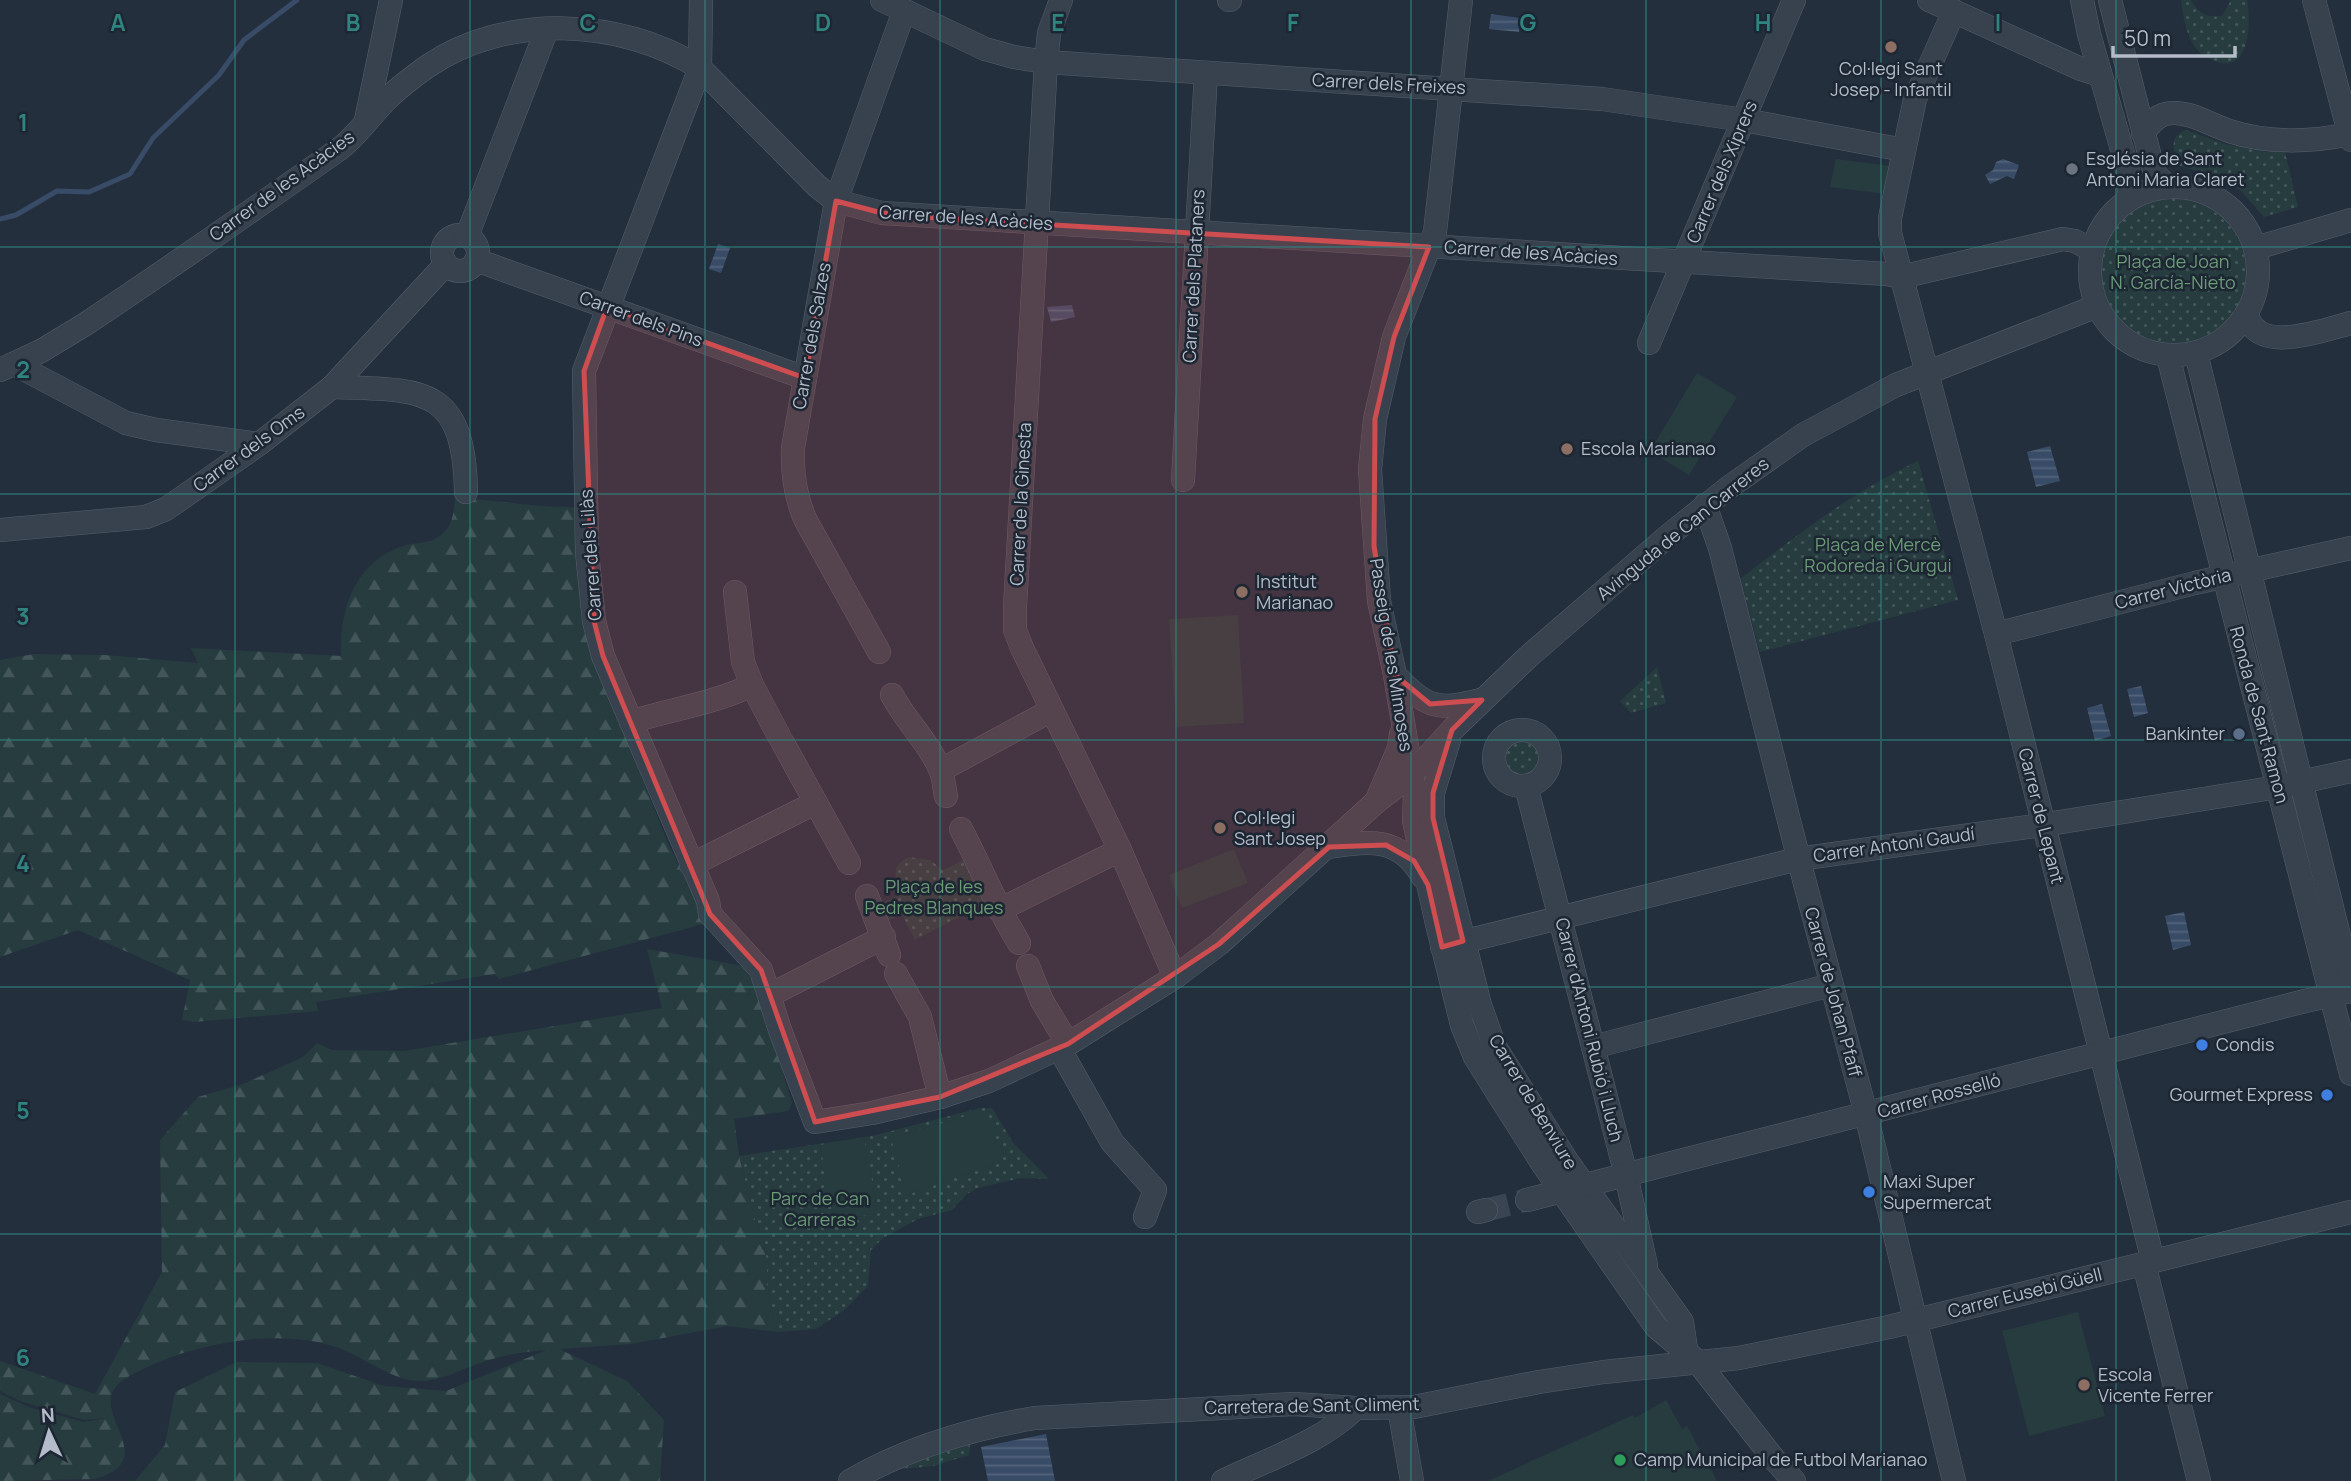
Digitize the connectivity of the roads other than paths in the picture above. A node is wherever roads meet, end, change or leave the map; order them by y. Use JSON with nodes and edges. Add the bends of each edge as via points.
{"nodes":[{"id":1,"x":391,"y":0,"type":"edge"},
{"id":2,"x":701,"y":0,"type":"edge"},
{"id":3,"x":882,"y":0,"type":"edge"},
{"id":4,"x":1061,"y":0,"type":"edge"},
{"id":5,"x":1461,"y":0,"type":"edge"},
{"id":6,"x":1794,"y":0,"type":"edge"},
{"id":7,"x":1929,"y":0,"type":"edge"},
{"id":8,"x":2082,"y":0,"type":"edge"},
{"id":9,"x":2110,"y":0,"type":"edge"},
{"id":10,"x":2314,"y":0,"type":"edge"},
{"id":11,"x":904,"y":11,"type":"junction"},
{"id":12,"x":1954,"y":11,"type":"junction"},
{"id":13,"x":547,"y":29,"type":"junction"},
{"id":14,"x":1046,"y":62,"type":"junction"},
{"id":15,"x":700,"y":68,"type":"junction"},
{"id":16,"x":1206,"y":73,"type":"junction"},
{"id":17,"x":2100,"y":75,"type":"junction"},
{"id":18,"x":1451,"y":88,"type":"junction"},
{"id":19,"x":1744,"y":121,"type":"junction"},
{"id":20,"x":365,"y":124,"type":"junction"},
{"id":21,"x":2143,"y":133,"type":"junction"},
{"id":22,"x":2350,"y":136,"type":"edge"},
{"id":23,"x":1904,"y":150,"type":"junction"},
{"id":24,"x":2168,"y":187,"type":"junction"},
{"id":25,"x":2128,"y":200,"type":"junction"},
{"id":26,"x":836,"y":201,"type":"junction"},
{"id":27,"x":2351,"y":220,"type":"edge"},
{"id":28,"x":1037,"y":223,"type":"junction"},
{"id":29,"x":1196,"y":233,"type":"junction"},
{"id":30,"x":467,"y":236,"type":"junction"},
{"id":31,"x":1429,"y":247,"type":"junction"},
{"id":32,"x":2256,"y":248,"type":"junction"},
{"id":33,"x":2092,"y":250,"type":"junction"},
{"id":34,"x":476,"y":260,"type":"junction"},
{"id":35,"x":1682,"y":263,"type":"junction"},
{"id":36,"x":446,"y":264,"type":"junction"},
{"id":37,"x":1900,"y":277,"type":"junction"},
{"id":38,"x":2097,"y":306,"type":"junction"},
{"id":39,"x":607,"y":307,"type":"junction"},
{"id":40,"x":2248,"y":313,"type":"junction"},
{"id":41,"x":2351,"y":323,"type":"edge"},
{"id":42,"x":1649,"y":343,"type":"dead end"},
{"id":43,"x":2196,"y":353,"type":"junction"},
{"id":44,"x":2168,"y":356,"type":"junction"},
{"id":45,"x":7,"y":367,"type":"edge"},
{"id":46,"x":1927,"y":371,"type":"junction"},
{"id":47,"x":805,"y":378,"type":"junction"},
{"id":48,"x":332,"y":387,"type":"junction"},
{"id":49,"x":259,"y":444,"type":"junction"},
{"id":50,"x":1183,"y":480,"type":"dead end"},
{"id":51,"x":466,"y":492,"type":"dead end"},
{"id":52,"x":1705,"y":505,"type":"junction"},
{"id":53,"x":0,"y":530,"type":"edge"},
{"id":54,"x":2351,"y":548,"type":"edge"},
{"id":55,"x":2250,"y":570,"type":"junction"},
{"id":56,"x":2224,"y":576,"type":"junction"},
{"id":57,"x":735,"y":593,"type":"dead end"},
{"id":58,"x":1996,"y":634,"type":"junction"},
{"id":59,"x":879,"y":652,"type":"dead end"},
{"id":60,"x":1395,"y":675,"type":"junction"},
{"id":61,"x":752,"y":685,"type":"junction"},
{"id":62,"x":892,"y":695,"type":"dead end"},
{"id":63,"x":1482,"y":700,"type":"junction"},
{"id":64,"x":1052,"y":710,"type":"junction"},
{"id":65,"x":631,"y":722,"type":"junction"},
{"id":66,"x":1403,"y":724,"type":"junction"},
{"id":67,"x":1452,"y":730,"type":"junction"},
{"id":68,"x":941,"y":770,"type":"junction"},
{"id":69,"x":2351,"y":771,"type":"edge"},
{"id":70,"x":2302,"y":782,"type":"junction"},
{"id":71,"x":1413,"y":784,"type":"junction"},
{"id":72,"x":1526,"y":786,"type":"dead end"},
{"id":73,"x":2278,"y":787,"type":"junction"},
{"id":74,"x":946,"y":796,"type":"dead end"},
{"id":75,"x":1376,"y":802,"type":"junction"},
{"id":76,"x":815,"y":803,"type":"junction"},
{"id":77,"x":1433,"y":818,"type":"junction"},
{"id":78,"x":2042,"y":825,"type":"junction"},
{"id":79,"x":961,"y":829,"type":"dead end"},
{"id":80,"x":1329,"y":847,"type":"junction"},
{"id":81,"x":1120,"y":850,"type":"junction"},
{"id":82,"x":1798,"y":859,"type":"junction"},
{"id":83,"x":849,"y":863,"type":"dead end"},
{"id":84,"x":691,"y":864,"type":"junction"},
{"id":85,"x":1428,"y":885,"type":"junction"},
{"id":86,"x":867,"y":896,"type":"dead end"},
{"id":87,"x":999,"y":910,"type":"junction"},
{"id":88,"x":1561,"y":919,"type":"junction"},
{"id":89,"x":1019,"y":943,"type":"dead end"},
{"id":90,"x":1453,"y":944,"type":"junction"},
{"id":91,"x":890,"y":955,"type":"junction"},
{"id":92,"x":1028,"y":966,"type":"dead end"},
{"id":93,"x":1175,"y":977,"type":"junction"},
{"id":94,"x":1831,"y":985,"type":"junction"},
{"id":95,"x":2344,"y":990,"type":"edge"},
{"id":96,"x":770,"y":995,"type":"junction"},
{"id":97,"x":1064,"y":1046,"type":"junction"},
{"id":98,"x":1593,"y":1047,"type":"junction"},
{"id":99,"x":2100,"y":1054,"type":"junction"},
{"id":100,"x":2351,"y":1074,"type":"edge"},
{"id":101,"x":940,"y":1097,"type":"junction"},
{"id":102,"x":1866,"y":1114,"type":"junction"},
{"id":103,"x":815,"y":1122,"type":"joint"},
{"id":104,"x":1626,"y":1175,"type":"junction"},
{"id":105,"x":1573,"y":1187,"type":"junction"},
{"id":106,"x":1527,"y":1200,"type":"tunnel mouth"},
{"id":107,"x":2351,"y":1212,"type":"edge"},
{"id":108,"x":1145,"y":1217,"type":"dead end"},
{"id":109,"x":2148,"y":1263,"type":"junction"},
{"id":110,"x":1648,"y":1275,"type":"junction"},
{"id":111,"x":1914,"y":1320,"type":"junction"},
{"id":112,"x":1692,"y":1355,"type":"junction"},
{"id":113,"x":1306,"y":1404,"type":"junction"},
{"id":114,"x":1356,"y":1408,"type":"junction"},
{"id":115,"x":1399,"y":1408,"type":"junction"},
{"id":116,"x":1300,"y":1446,"type":"junction"},
{"id":117,"x":850,"y":1481,"type":"edge"},
{"id":118,"x":1223,"y":1481,"type":"edge"},
{"id":119,"x":1412,"y":1481,"type":"edge"},
{"id":120,"x":1794,"y":1481,"type":"edge"},
{"id":121,"x":1954,"y":1481,"type":"edge"},
{"id":122,"x":2199,"y":1481,"type":"edge"}],
"edges":[{"from":1,"to":20,"type":"street"},
{"from":2,"to":15,"type":"street","name":"Carrer dels Lilàs"},
{"from":3,"to":11,"type":"street","name":"Carrer dels Freixes"},
{"from":4,"to":14,"type":"street","name":"Carrer de la Ginesta","via":[[1049,33]]},
{"from":5,"to":18,"type":"street","name":"Passeig de les Mimoses"},
{"from":6,"to":19,"type":"street","name":"Carrer dels Xiprers"},
{"from":7,"to":12,"type":"street"},
{"from":8,"to":17,"type":"street"},
{"from":9,"to":21,"type":"street"},
{"from":10,"to":22,"type":"street"},
{"from":11,"to":14,"type":"street","name":"Carrer dels Freixes","via":[[985,48]]},
{"from":11,"to":26,"type":"street","name":"Carrer dels Salzes"},
{"from":12,"to":17,"type":"street"},
{"from":12,"to":23,"type":"street","name":"Carrer de Lepant","via":[[1915,99]]},
{"from":13,"to":15,"type":"street","name":"Carrer de les Acàcies","via":[[622,35]]},
{"from":13,"to":20,"type":"street","name":"Carrer de les Acàcies","via":[[499,35],[454,52],[428,66]]},
{"from":13,"to":30,"type":"street"},
{"from":14,"to":16,"type":"street","name":"Carrer dels Freixes"},
{"from":14,"to":28,"type":"street","name":"Carrer de la Ginesta"},
{"from":15,"to":26,"type":"street","name":"Carrer de les Acàcies","via":[[805,176]]},
{"from":15,"to":39,"type":"street","name":"Carrer dels Lilàs"},
{"from":16,"to":18,"type":"street","name":"Carrer dels Freixes"},
{"from":16,"to":29,"type":"street","name":"Carrer dels Plataners"},
{"from":17,"to":25,"type":"street","via":[[2127,167]]},
{"from":18,"to":19,"type":"street","name":"Carrer dels Freixes","via":[[1602,99]]},
{"from":18,"to":31,"type":"street","name":"Passeig de les Mimoses","via":[[1435,232]]},
{"from":19,"to":23,"type":"street","name":"Carrer dels Freixes"},
{"from":19,"to":35,"type":"street","name":"Carrer dels Xiprers"},
{"from":20,"to":45,"type":"street","name":"Carrer de les Acàcies","via":[[345,145],[130,294],[41,351]]},
{"from":21,"to":22,"type":"street","via":[[2161,115],[2177,113],[2277,141]]},
{"from":21,"to":24,"type":"street","via":[[2156,176]]},
{"from":23,"to":37,"type":"street","name":"Carrer de Lepant","via":[[1890,226]]},
{"from":24,"to":25,"type":"street"},
{"from":24,"to":32,"type":"street","via":[[2194,189],[2226,204]]},
{"from":25,"to":33,"type":"street","via":[[2103,225]]},
{"from":26,"to":28,"type":"street","name":"Carrer de les Acàcies","via":[[882,213]]},
{"from":26,"to":47,"type":"street","name":"Carrer dels Salzes"},
{"from":27,"to":32,"type":"street"},
{"from":28,"to":29,"type":"street","name":"Carrer de les Acàcies"},
{"from":28,"to":64,"type":"street","name":"Carrer de la Ginesta","via":[[1015,607],[1022,648]]},
{"from":29,"to":31,"type":"street","name":"Carrer de les Acàcies"},
{"from":29,"to":50,"type":"street","name":"Carrer dels Plataners"},
{"from":30,"to":34,"type":"street","via":[[475,243]]},
{"from":30,"to":36,"type":"street","via":[[455,235],[446,242],[442,253]]},
{"from":31,"to":35,"type":"street","name":"Carrer de les Acàcies"},
{"from":31,"to":60,"type":"street","name":"Passeig de les Mimoses","via":[[1394,337],[1375,419],[1370,469],[1379,601]]},
{"from":32,"to":40,"type":"street","via":[[2258,285]]},
{"from":33,"to":37,"type":"street","name":"Carrer de les Acàcies","via":[[2063,239]]},
{"from":33,"to":38,"type":"street","via":[[2089,274]]},
{"from":34,"to":36,"type":"street","via":[[462,270]]},
{"from":34,"to":39,"type":"street","name":"Carrer dels Pins"},
{"from":35,"to":37,"type":"street","name":"Carrer de les Acàcies"},
{"from":35,"to":42,"type":"street","name":"Carrer dels Xiprers"},
{"from":36,"to":48,"type":"street","name":"Carrer dels Oms"},
{"from":37,"to":46,"type":"street","name":"Carrer de Lepant"},
{"from":38,"to":44,"type":"street","via":[[2109,326],[2126,341]]},
{"from":38,"to":46,"type":"street","name":"Avinguda de Can Carreres"},
{"from":39,"to":47,"type":"street","name":"Carrer dels Pins"},
{"from":39,"to":65,"type":"street","name":"Carrer dels Lilàs","via":[[584,371],[587,552],[594,621],[603,656]]},
{"from":40,"to":41,"type":"street","via":[[2249,322],[2264,334],[2282,338]]},
{"from":40,"to":43,"type":"street","via":[[2218,343]]},
{"from":43,"to":44,"type":"street"},
{"from":43,"to":55,"type":"street","name":"Ronda de Sant Ramon"},
{"from":44,"to":56,"type":"street","name":"Ronda de Sant Ramon"},
{"from":45,"to":49,"type":"street","via":[[126,423]]},
{"from":46,"to":52,"type":"street","name":"Avinguda de Can Carreres","via":[[1803,435]]},
{"from":46,"to":58,"type":"street","name":"Carrer de Lepant"},
{"from":47,"to":59,"type":"street","name":"Carrer dels Salzes","via":[[793,448],[797,500]]},
{"from":48,"to":49,"type":"street","name":"Carrer dels Oms"},
{"from":48,"to":51,"type":"street","via":[[403,390],[439,405],[463,447]]},
{"from":49,"to":53,"type":"street","name":"Carrer dels Oms","via":[[156,514]]},
{"from":52,"to":63,"type":"street","name":"Avinguda de Can Carreres"},
{"from":52,"to":82,"type":"street","name":"Carrer de Johan Pfaff","via":[[1720,548]]},
{"from":54,"to":55,"type":"street","name":"Carrer Victòria"},
{"from":55,"to":56,"type":"street","name":"Carrer Victòria"},
{"from":55,"to":70,"type":"street","name":"Ronda de Sant Ramon"},
{"from":56,"to":58,"type":"street","name":"Carrer Victòria"},
{"from":56,"to":73,"type":"street","name":"Ronda de Sant Ramon"},
{"from":57,"to":61,"type":"street","via":[[743,662]]},
{"from":58,"to":78,"type":"street","name":"Carrer de Lepant"},
{"from":60,"to":63,"type":"street","via":[[1430,704],[1454,706]]},
{"from":60,"to":66,"type":"street","name":"Passeig de les Mimoses"},
{"from":61,"to":65,"type":"street","via":[[729,696]]},
{"from":61,"to":76,"type":"street"},
{"from":62,"to":68,"type":"street"},
{"from":63,"to":67,"type":"street","name":"Avinguda de Can Carreres"},
{"from":64,"to":68,"type":"street"},
{"from":64,"to":81,"type":"street","name":"Carrer de la Ginesta"},
{"from":65,"to":84,"type":"street","name":"Carrer dels Lilàs"},
{"from":66,"to":71,"type":"street","name":"Passeig de les Mimoses"},
{"from":66,"to":75,"type":"street","name":"Avinguda de Can Carreres","via":[[1399,748]]},
{"from":67,"to":71,"type":"street","name":"Avinguda de Can Carreres"},
{"from":67,"to":77,"type":"street","name":"Avinguda de Can Carreres","via":[[1433,793]]},
{"from":68,"to":74,"type":"street"},
{"from":69,"to":70,"type":"street","name":"Carrer Antoni Gaudí"},
{"from":70,"to":73,"type":"street","name":"Carrer Antoni Gaudí"},
{"from":70,"to":95,"type":"street","name":"Ronda de Sant Ramon"},
{"from":71,"to":75,"type":"street","name":"Avinguda de Can Carreres"},
{"from":71,"to":77,"type":"street","name":"Carrer de Benviure"},
{"from":71,"to":85,"type":"street","name":"Carrer de Benviure","via":[[1414,821]]},
{"from":72,"to":88,"type":"street","name":"Carrer d'Antoni Rubió i Lluch"},
{"from":73,"to":78,"type":"street","name":"Carrer Antoni Gaudí"},
{"from":73,"to":95,"type":"street","name":"Ronda de Sant Ramon"},
{"from":75,"to":80,"type":"street","name":"Avinguda de Can Carreres"},
{"from":76,"to":83,"type":"street"},
{"from":76,"to":84,"type":"street"},
{"from":77,"to":90,"type":"street","name":"Carrer de Benviure"},
{"from":78,"to":82,"type":"street","name":"Carrer Antoni Gaudí"},
{"from":78,"to":99,"type":"street","name":"Carrer de Lepant"},
{"from":79,"to":87,"type":"street"},
{"from":80,"to":85,"type":"street","name":"Carrer de Benviure","via":[[1368,841],[1386,845],[1414,861]]},
{"from":80,"to":93,"type":"street","name":"Avinguda de Can Carreres"},
{"from":81,"to":87,"type":"street"},
{"from":81,"to":93,"type":"street","name":"Carrer de la Ginesta"},
{"from":82,"to":88,"type":"street","name":"Carrer Antoni Gaudí"},
{"from":82,"to":94,"type":"street","name":"Carrer de Johan Pfaff"},
{"from":84,"to":96,"type":"street","name":"Carrer dels Lilàs","via":[[710,914],[761,970]]},
{"from":85,"to":90,"type":"street","name":"Carrer de Benviure"},
{"from":86,"to":91,"type":"street"},
{"from":87,"to":89,"type":"street"},
{"from":88,"to":90,"type":"street","name":"Carrer Antoni Gaudí"},
{"from":88,"to":98,"type":"street","name":"Carrer d'Antoni Rubió i Lluch"},
{"from":90,"to":105,"type":"street","name":"Carrer de Benviure","via":[[1495,1047]]},
{"from":91,"to":96,"type":"street"},
{"from":91,"to":101,"type":"street","via":[[920,1017]]},
{"from":92,"to":97,"type":"street"},
{"from":93,"to":97,"type":"street","name":"Avinguda de Can Carreres"},
{"from":94,"to":98,"type":"street"},
{"from":94,"to":102,"type":"street","name":"Carrer de Johan Pfaff"},
{"from":95,"to":99,"type":"street","name":"Carrer Rosselló"},
{"from":95,"to":100,"type":"street","name":"Ronda de Sant Ramon"},
{"from":96,"to":103,"type":"street","name":"Carrer dels Lilàs"},
{"from":97,"to":101,"type":"street","name":"Avinguda de Can Carreres","via":[[989,1081]]},
{"from":97,"to":108,"type":"street","via":[[1112,1142],[1155,1190]]},
{"from":98,"to":104,"type":"street","name":"Carrer d'Antoni Rubió i Lluch"},
{"from":99,"to":102,"type":"street","name":"Carrer Rosselló"},
{"from":99,"to":109,"type":"street","name":"Carrer de Lepant"},
{"from":101,"to":103,"type":"street","name":"Avinguda de Can Carreres"},
{"from":102,"to":104,"type":"street","name":"Carrer Rosselló"},
{"from":102,"to":111,"type":"street","name":"Carrer de Johan Pfaff"},
{"from":104,"to":105,"type":"street","name":"Carrer Rosselló"},
{"from":104,"to":110,"type":"street","name":"Carrer d'Antoni Rubió i Lluch"},
{"from":105,"to":106,"type":"street","name":"Carrer Rosselló"},
{"from":105,"to":110,"type":"street","name":"Carrer de Benviure"},
{"from":105,"to":112,"type":"street","name":"Carrer de Benviure","via":[[1656,1327]]},
{"from":107,"to":109,"type":"street","name":"Carrer Eusebi Güell"},
{"from":109,"to":111,"type":"street","name":"Carrer Eusebi Güell"},
{"from":109,"to":122,"type":"street","name":"Carrer de Lepant"},
{"from":110,"to":112,"type":"street","name":"Carrer de Benviure","via":[[1682,1322]]},
{"from":111,"to":112,"type":"street","name":"Carrer Eusebi Güell","via":[[1739,1358]]},
{"from":111,"to":121,"type":"street","name":"Carrer de Johan Pfaff"},
{"from":112,"to":115,"type":"street","name":"Carretera de Sant Climent"},
{"from":112,"to":120,"type":"street","name":"Carrer de Benviure"},
{"from":113,"to":114,"type":"street","name":"Carretera de Sant Climent"},
{"from":113,"to":116,"type":"street","via":[[1309,1428]]},
{"from":113,"to":117,"type":"street","name":"Carretera de Sant Climent","via":[[1023,1420],[946,1438]]},
{"from":114,"to":115,"type":"street","name":"Carretera de Sant Climent"},
{"from":114,"to":116,"type":"street"},
{"from":115,"to":119,"type":"street"},
{"from":116,"to":118,"type":"street"}]}
